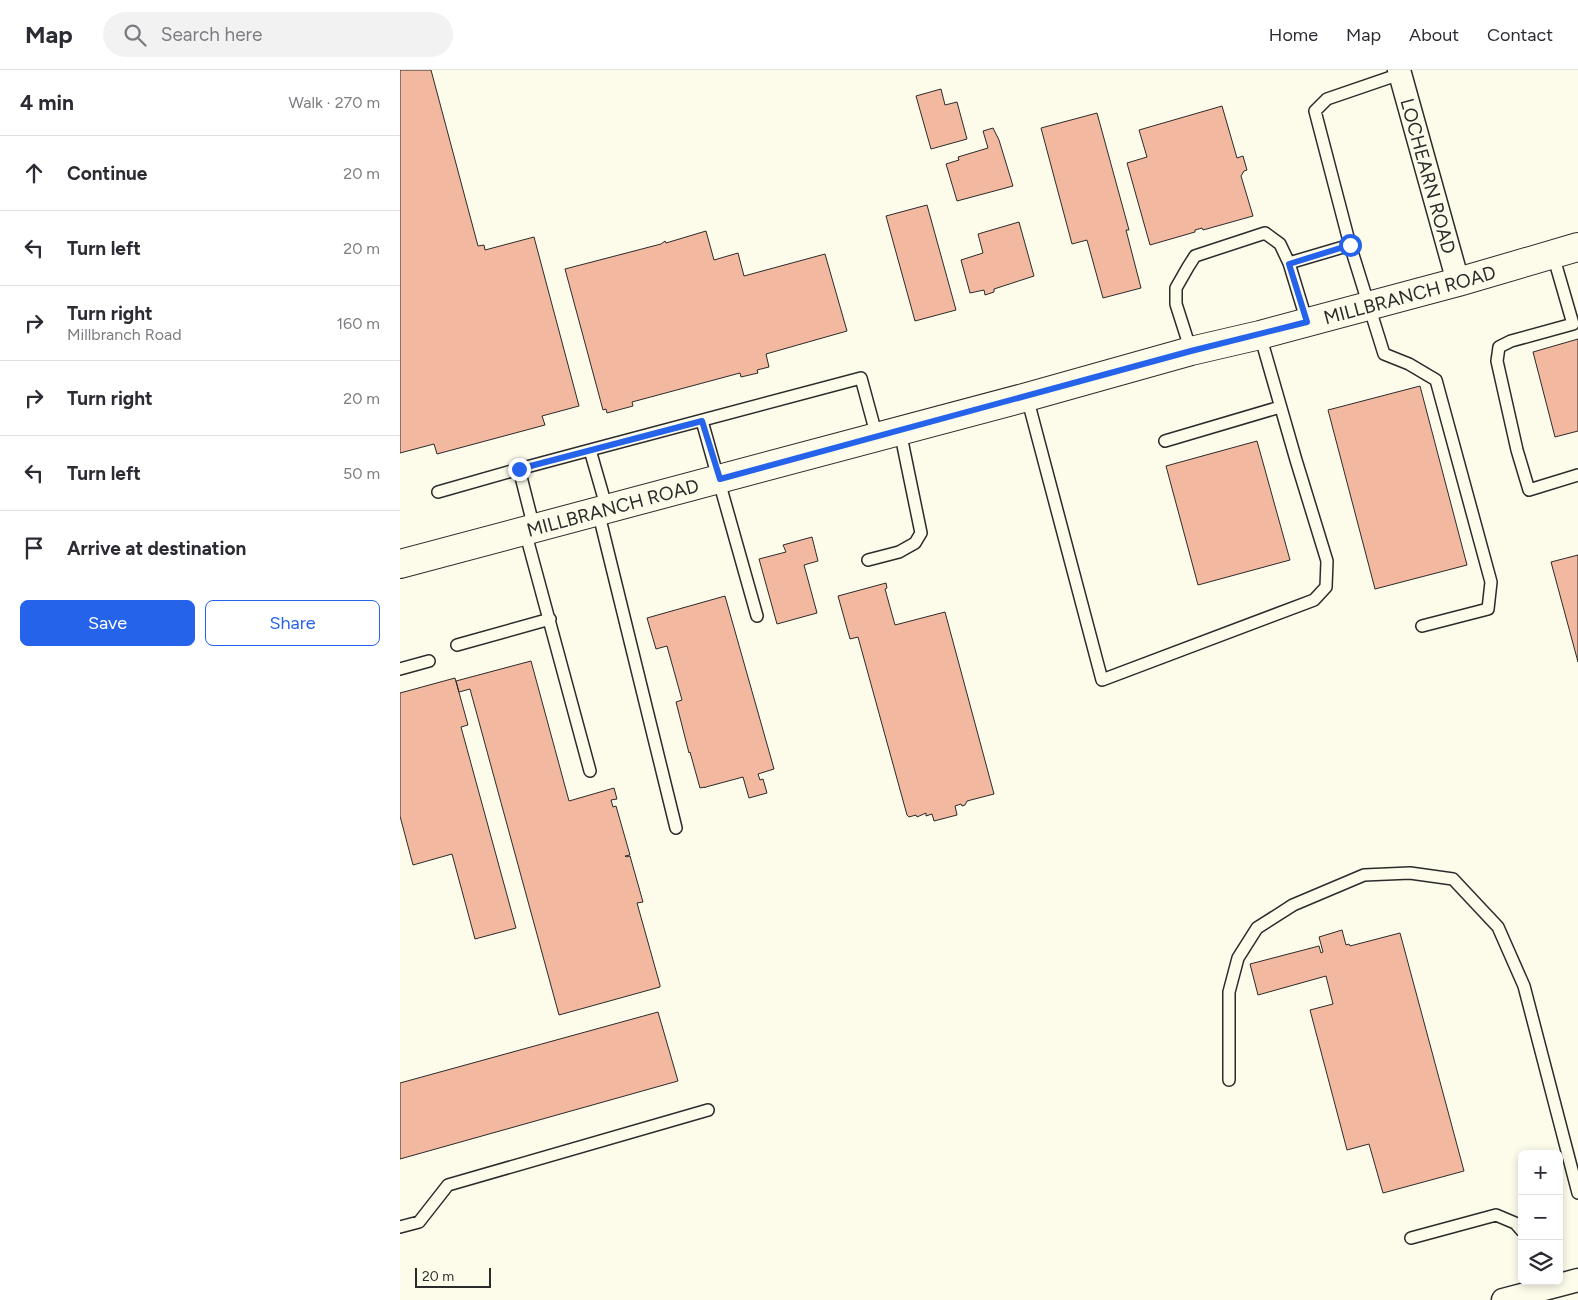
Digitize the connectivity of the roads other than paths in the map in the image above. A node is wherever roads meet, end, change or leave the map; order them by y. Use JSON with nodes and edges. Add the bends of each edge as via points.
{"nodes":[{"id":1,"x":1399,"y":72,"type":"edge"},
{"id":2,"x":1350,"y":245,"type":"junction"},
{"id":3,"x":1565,"y":251,"type":"edge"},
{"id":4,"x":1289,"y":264,"type":"junction"},
{"id":5,"x":1458,"y":282,"type":"junction"},
{"id":6,"x":1370,"y":305,"type":"junction"},
{"id":7,"x":1307,"y":322,"type":"junction"},
{"id":8,"x":1575,"y":323,"type":"edge"},
{"id":9,"x":1260,"y":335,"type":"junction"},
{"id":10,"x":1191,"y":351,"type":"junction"},
{"id":11,"x":1027,"y":397,"type":"junction"},
{"id":12,"x":1280,"y":407,"type":"junction"},
{"id":13,"x":702,"y":421,"type":"junction"},
{"id":14,"x":889,"y":434,"type":"junction"},
{"id":15,"x":1164,"y":441,"type":"dead end"},
{"id":16,"x":590,"y":450,"type":"junction"},
{"id":17,"x":519,"y":469,"type":"junction"},
{"id":18,"x":1578,"y":475,"type":"edge"},
{"id":19,"x":720,"y":479,"type":"junction"},
{"id":20,"x":438,"y":492,"type":"dead end"},
{"id":21,"x":603,"y":510,"type":"junction"},
{"id":22,"x":530,"y":529,"type":"junction"},
{"id":23,"x":868,"y":560,"type":"dead end"},
{"id":24,"x":400,"y":564,"type":"edge"},
{"id":25,"x":757,"y":616,"type":"dead end"},
{"id":26,"x":550,"y":619,"type":"junction"},
{"id":27,"x":1422,"y":626,"type":"dead end"},
{"id":28,"x":457,"y":645,"type":"dead end"},
{"id":29,"x":430,"y":661,"type":"dead end"},
{"id":30,"x":400,"y":669,"type":"edge"},
{"id":31,"x":590,"y":771,"type":"dead end"},
{"id":32,"x":676,"y":828,"type":"dead end"},
{"id":33,"x":1228,"y":1080,"type":"dead end"},
{"id":34,"x":708,"y":1110,"type":"dead end"},
{"id":35,"x":1578,"y":1193,"type":"edge"},
{"id":36,"x":1518,"y":1225,"type":"edge"},
{"id":37,"x":400,"y":1227,"type":"edge"},
{"id":38,"x":1411,"y":1238,"type":"dead end"},
{"id":39,"x":1578,"y":1280,"type":"edge"},
{"id":40,"x":1563,"y":1282,"type":"edge"},
{"id":41,"x":1541,"y":1285,"type":"edge"},
{"id":42,"x":1503,"y":1300,"type":"edge"}],
"edges":[{"from":1,"to":2,"type":"lane","via":[[1327,99],[1315,111]]},
{"from":1,"to":5,"type":"street","name":"LOCHEARN ROAD"},
{"from":2,"to":4,"type":"lane"},
{"from":2,"to":6,"type":"lane"},
{"from":3,"to":5,"type":"main road","name":"MILLBRANCH ROAD"},
{"from":3,"to":8,"type":"lane"},
{"from":4,"to":7,"type":"lane"},
{"from":4,"to":10,"type":"lane","via":[[1280,244],[1265,233],[1195,256],[1176,288],[1176,304]]},
{"from":5,"to":6,"type":"main road","name":"MILLBRANCH ROAD"},
{"from":6,"to":7,"type":"main road","name":"MILLBRANCH ROAD"},
{"from":6,"to":27,"type":"lane","via":[[1384,354],[1436,380],[1491,582],[1488,609]]},
{"from":7,"to":9,"type":"main road","name":"MILLBRANCH ROAD"},
{"from":8,"to":18,"type":"lane","via":[[1511,341],[1499,348],[1498,361],[1529,490]]},
{"from":9,"to":10,"type":"main road","name":"MILLBRANCH ROAD"},
{"from":9,"to":12,"type":"lane"},
{"from":10,"to":11,"type":"main road","name":"MILLBRANCH ROAD"},
{"from":11,"to":12,"type":"lane","via":[[1102,680],[1314,600],[1326,587],[1327,560]]},
{"from":11,"to":14,"type":"main road","name":"MILLBRANCH ROAD"},
{"from":12,"to":15,"type":"lane"},
{"from":13,"to":14,"type":"lane","via":[[861,378]]},
{"from":13,"to":16,"type":"lane"},
{"from":13,"to":19,"type":"lane"},
{"from":14,"to":19,"type":"main road","name":"MILLBRANCH ROAD"},
{"from":14,"to":23,"type":"lane","via":[[921,533],[915,543],[899,552]]},
{"from":16,"to":17,"type":"lane"},
{"from":16,"to":21,"type":"lane"},
{"from":17,"to":20,"type":"lane"},
{"from":17,"to":22,"type":"lane"},
{"from":19,"to":21,"type":"main road","name":"MILLBRANCH ROAD"},
{"from":19,"to":25,"type":"lane"},
{"from":21,"to":22,"type":"main road","name":"MILLBRANCH ROAD"},
{"from":21,"to":32,"type":"lane"},
{"from":22,"to":24,"type":"main road","name":"MILLBRANCH ROAD"},
{"from":22,"to":26,"type":"lane"},
{"from":26,"to":28,"type":"lane"},
{"from":26,"to":31,"type":"lane"},
{"from":29,"to":30,"type":"lane"},
{"from":33,"to":35,"type":"lane","via":[[1229,992],[1238,958],[1256,928],[1294,905],[1364,875],[1410,873],[1453,879],[1498,927],[1524,986]]},
{"from":34,"to":37,"type":"lane","via":[[448,1185],[419,1222]]},
{"from":36,"to":38,"type":"lane","via":[[1496,1215]]},
{"from":39,"to":40,"type":"street"},
{"from":41,"to":42,"type":"street"}]}
